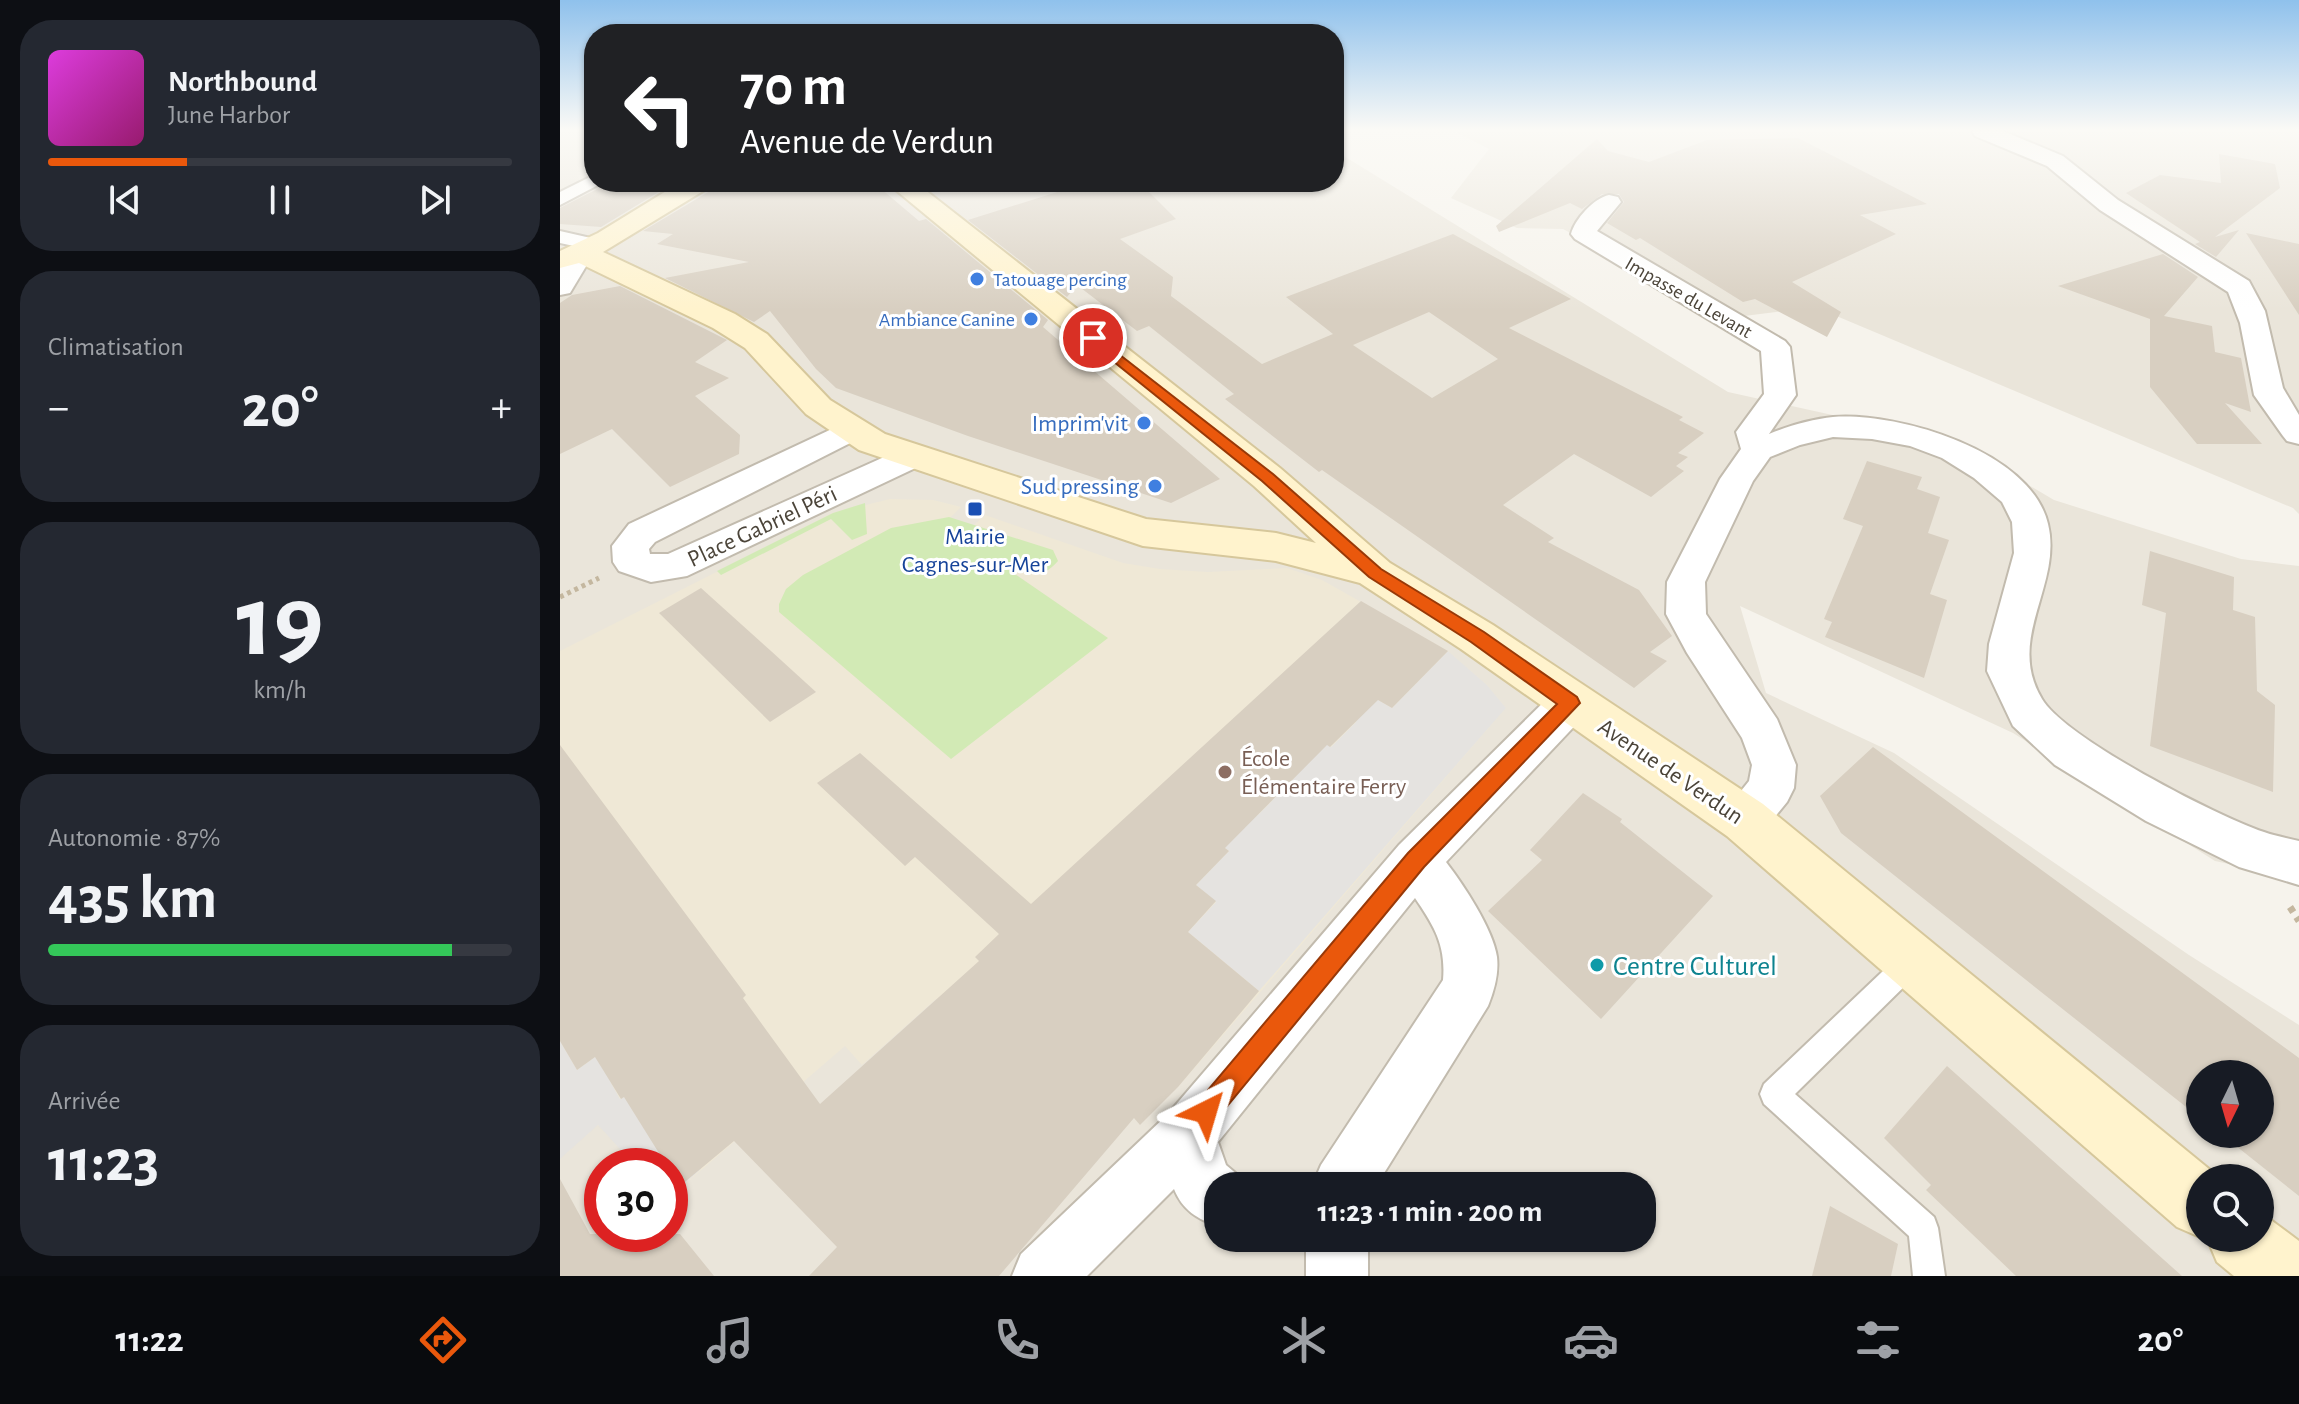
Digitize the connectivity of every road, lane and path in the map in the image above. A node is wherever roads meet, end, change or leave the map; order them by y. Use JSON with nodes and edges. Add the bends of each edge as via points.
{"nodes":[{"id":1,"x":2091,"y":191,"type":"edge"},
{"id":2,"x":680,"y":192,"type":"edge"},
{"id":3,"x":911,"y":192,"type":"edge"},
{"id":4,"x":1609,"y":202,"type":"dead end"},
{"id":5,"x":575,"y":249,"type":"edge"},
{"id":6,"x":560,"y":287,"type":"edge"},
{"id":7,"x":851,"y":430,"type":"junction"},
{"id":8,"x":2299,"y":434,"type":"edge"},
{"id":9,"x":1758,"y":450,"type":"junction"},
{"id":10,"x":914,"y":456,"type":"junction"},
{"id":11,"x":1267,"y":477,"type":"junction"},
{"id":12,"x":1177,"y":538,"type":"junction"},
{"id":13,"x":1375,"y":573,"type":"junction"},
{"id":14,"x":580,"y":587,"type":"dead end"},
{"id":15,"x":560,"y":597,"type":"edge"},
{"id":16,"x":1570,"y":703,"type":"junction"},
{"id":17,"x":1745,"y":820,"type":"junction"},
{"id":18,"x":1416,"y":860,"type":"junction"},
{"id":19,"x":2299,"y":863,"type":"edge"},
{"id":20,"x":1911,"y":962,"type":"junction"},
{"id":21,"x":1187,"y":1135,"type":"junction"},
{"id":22,"x":1351,"y":1172,"type":"edge"},
{"id":23,"x":1204,"y":1186,"type":"edge"},
{"id":24,"x":2186,"y":1192,"type":"edge"},
{"id":25,"x":1337,"y":1252,"type":"edge"},
{"id":26,"x":2258,"y":1252,"type":"edge"},
{"id":27,"x":1043,"y":1276,"type":"edge"},
{"id":28,"x":1337,"y":1276,"type":"edge"},
{"id":29,"x":1929,"y":1276,"type":"edge"},
{"id":30,"x":2287,"y":1276,"type":"edge"}],
"edges":[{"from":1,"to":8,"type":"street","via":[[2239,287],[2250,303],[2268,389],[2281,415]]},
{"from":2,"to":5,"type":"main road"},
{"from":3,"to":11,"type":"main road","name":"Avenue de Verdun"},
{"from":4,"to":9,"type":"street","name":"Impasse du Levant","via":[[1584,234],[1775,347],[1780,395],[1752,432]]},
{"from":5,"to":6,"type":"street"},
{"from":5,"to":7,"type":"main road","via":[[756,341],[818,407]]},
{"from":7,"to":10,"type":"main road"},
{"from":7,"to":10,"type":"street","name":"Place Gabriel Péri","via":[[642,533],[630,546],[632,562],[651,569],[674,567]]},
{"from":9,"to":17,"type":"street","via":[[1737,479],[1686,582],[1686,614],[1762,732],[1774,765],[1771,788]]},
{"from":9,"to":19,"type":"street","via":[[1833,427],[1872,429],[1917,437],[1986,470],[2016,495],[2030,522],[2032,553],[2009,644],[2008,671],[2028,714],[2071,752],[2162,807],[2256,852]]},
{"from":10,"to":12,"type":"main road","via":[[1143,532]]},
{"from":11,"to":12,"type":"main road","via":[[1264,495],[1252,512],[1230,527]]},
{"from":11,"to":13,"type":"main road","name":"Avenue de Verdun"},
{"from":12,"to":13,"type":"main road","via":[[1276,547]]},
{"from":13,"to":16,"type":"main road","name":"Avenue de Verdun"},
{"from":14,"to":15,"type":"path"},
{"from":16,"to":17,"type":"main road","name":"Avenue de Verdun"},
{"from":16,"to":18,"type":"street"},
{"from":17,"to":20,"type":"main road","name":"Avenue de Verdun"},
{"from":18,"to":21,"type":"street"},
{"from":18,"to":22,"type":"street","via":[[1450,907],[1471,956],[1469,988]]},
{"from":20,"to":24,"type":"main road","name":"Avenue de Verdun"},
{"from":20,"to":29,"type":"lane","via":[[1774,1094],[1923,1228]]},
{"from":21,"to":23,"type":"street"},
{"from":21,"to":27,"type":"street"},
{"from":25,"to":28,"type":"street"},
{"from":26,"to":30,"type":"main road"}]}
